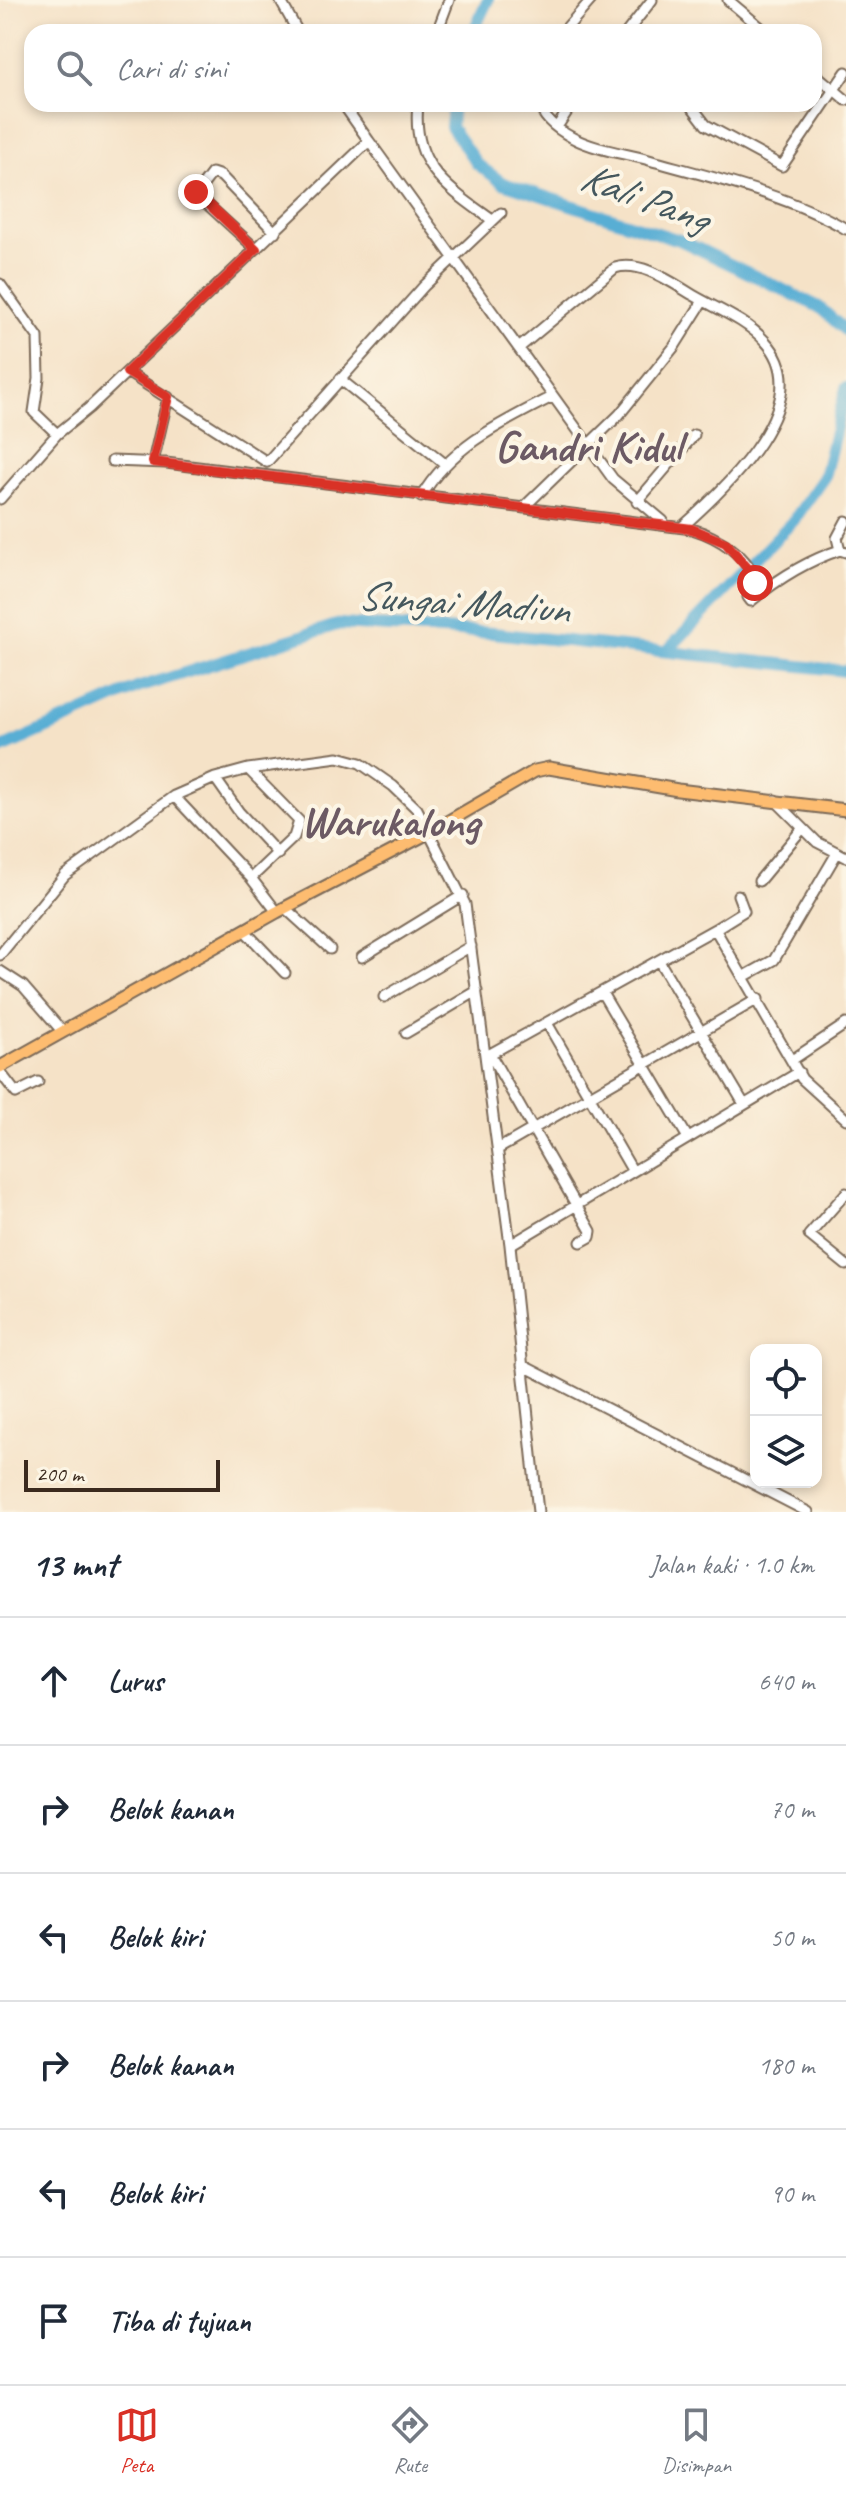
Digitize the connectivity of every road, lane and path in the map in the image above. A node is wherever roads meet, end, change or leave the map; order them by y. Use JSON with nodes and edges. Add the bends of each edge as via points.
{"nodes":[{"id":1,"x":449,"y":0,"type":"edge"},
{"id":2,"x":591,"y":0,"type":"edge"},
{"id":3,"x":652,"y":0,"type":"edge"},
{"id":4,"x":284,"y":2,"type":"edge"},
{"id":5,"x":735,"y":2,"type":"edge"},
{"id":6,"x":294,"y":24,"type":"edge"},
{"id":7,"x":440,"y":24,"type":"edge"},
{"id":8,"x":570,"y":24,"type":"edge"},
{"id":9,"x":633,"y":24,"type":"edge"},
{"id":10,"x":758,"y":24,"type":"edge"},
{"id":11,"x":846,"y":72,"type":"edge"},
{"id":12,"x":822,"y":80,"type":"edge"},
{"id":13,"x":834,"y":91,"type":"junction"},
{"id":14,"x":846,"y":100,"type":"edge"},
{"id":15,"x":822,"y":108,"type":"edge"},
{"id":16,"x":349,"y":112,"type":"edge"},
{"id":17,"x":417,"y":112,"type":"edge"},
{"id":18,"x":542,"y":112,"type":"edge"},
{"id":19,"x":567,"y":112,"type":"edge"},
{"id":20,"x":696,"y":112,"type":"edge"},
{"id":21,"x":819,"y":112,"type":"edge"},
{"id":22,"x":557,"y":127,"type":"junction"},
{"id":23,"x":369,"y":141,"type":"junction"},
{"id":24,"x":846,"y":229,"type":"edge"},
{"id":25,"x":275,"y":232,"type":"junction"},
{"id":26,"x":256,"y":249,"type":"junction"},
{"id":27,"x":453,"y":258,"type":"junction"},
{"id":28,"x":0,"y":284,"type":"edge"},
{"id":29,"x":703,"y":301,"type":"junction"},
{"id":30,"x":520,"y":347,"type":"junction"},
{"id":31,"x":127,"y":372,"type":"junction"},
{"id":32,"x":340,"y":379,"type":"junction"},
{"id":33,"x":168,"y":397,"type":"junction"},
{"id":34,"x":552,"y":397,"type":"junction"},
{"id":35,"x":57,"y":434,"type":"junction"},
{"id":36,"x":694,"y":435,"type":"dead end"},
{"id":37,"x":588,"y":446,"type":"junction"},
{"id":38,"x":112,"y":461,"type":"dead end"},
{"id":39,"x":153,"y":462,"type":"junction"},
{"id":40,"x":445,"y":464,"type":"junction"},
{"id":41,"x":421,"y":497,"type":"junction"},
{"id":42,"x":0,"y":499,"type":"edge"},
{"id":43,"x":637,"y":502,"type":"junction"},
{"id":44,"x":523,"y":508,"type":"junction"},
{"id":45,"x":846,"y":521,"type":"edge"},
{"id":46,"x":665,"y":523,"type":"junction"},
{"id":47,"x":682,"y":527,"type":"junction"},
{"id":48,"x":843,"y":551,"type":"edge"},
{"id":49,"x":248,"y":769,"type":"junction"},
{"id":50,"x":215,"y":778,"type":"junction"},
{"id":51,"x":174,"y":796,"type":"junction"},
{"id":52,"x":775,"y":800,"type":"junction"},
{"id":53,"x":846,"y":810,"type":"edge"},
{"id":54,"x":802,"y":829,"type":"junction"},
{"id":55,"x":430,"y":832,"type":"junction"},
{"id":56,"x":278,"y":854,"type":"junction"},
{"id":57,"x":842,"y":855,"type":"edge"},
{"id":58,"x":251,"y":878,"type":"junction"},
{"id":59,"x":759,"y":881,"type":"dead end"},
{"id":60,"x":463,"y":895,"type":"junction"},
{"id":61,"x":738,"y":895,"type":"dead end"},
{"id":62,"x":281,"y":910,"type":"junction"},
{"id":63,"x":715,"y":929,"type":"junction"},
{"id":64,"x":244,"y":930,"type":"junction"},
{"id":65,"x":471,"y":946,"type":"junction"},
{"id":66,"x":330,"y":949,"type":"dead end"},
{"id":67,"x":0,"y":955,"type":"edge"},
{"id":68,"x":362,"y":957,"type":"dead end"},
{"id":69,"x":659,"y":961,"type":"junction"},
{"id":70,"x":0,"y":971,"type":"edge"},
{"id":71,"x":285,"y":973,"type":"dead end"},
{"id":72,"x":745,"y":976,"type":"junction"},
{"id":73,"x":477,"y":991,"type":"junction"},
{"id":74,"x":602,"y":993,"type":"junction"},
{"id":75,"x":384,"y":997,"type":"dead end"},
{"id":76,"x":758,"y":999,"type":"junction"},
{"id":77,"x":547,"y":1023,"type":"junction"},
{"id":78,"x":846,"y":1024,"type":"edge"},
{"id":79,"x":62,"y":1031,"type":"junction"},
{"id":80,"x":701,"y":1031,"type":"junction"},
{"id":81,"x":406,"y":1033,"type":"dead end"},
{"id":82,"x":488,"y":1054,"type":"junction"},
{"id":83,"x":792,"y":1060,"type":"junction"},
{"id":84,"x":646,"y":1064,"type":"junction"},
{"id":85,"x":0,"y":1069,"type":"edge"},
{"id":86,"x":799,"y":1072,"type":"junction"},
{"id":87,"x":38,"y":1082,"type":"dead end"},
{"id":88,"x":590,"y":1099,"type":"junction"},
{"id":89,"x":744,"y":1104,"type":"junction"},
{"id":90,"x":846,"y":1119,"type":"edge"},
{"id":91,"x":533,"y":1129,"type":"junction"},
{"id":92,"x":688,"y":1138,"type":"junction"},
{"id":93,"x":498,"y":1149,"type":"junction"},
{"id":94,"x":632,"y":1170,"type":"junction"},
{"id":95,"x":846,"y":1193,"type":"edge"},
{"id":96,"x":576,"y":1204,"type":"junction"},
{"id":97,"x":581,"y":1242,"type":"dead end"},
{"id":98,"x":510,"y":1245,"type":"junction"},
{"id":99,"x":846,"y":1265,"type":"edge"},
{"id":100,"x":522,"y":1365,"type":"junction"},
{"id":101,"x":538,"y":1512,"type":"edge"},
{"id":102,"x":808,"y":1512,"type":"edge"}],
"edges":[{"from":1,"to":7,"type":"street"},
{"from":2,"to":8,"type":"street"},
{"from":3,"to":9,"type":"street"},
{"from":4,"to":6,"type":"street"},
{"from":5,"to":10,"type":"street"},
{"from":11,"to":13,"type":"street"},
{"from":12,"to":13,"type":"street"},
{"from":13,"to":14,"type":"street"},
{"from":13,"to":15,"type":"street"},
{"from":16,"to":23,"type":"street"},
{"from":17,"to":27,"type":"street","via":[[431,169],[448,188],[497,217]]},
{"from":18,"to":22,"type":"street"},
{"from":19,"to":22,"type":"street"},
{"from":20,"to":21,"type":"street","via":[[706,125],[782,166]]},
{"from":22,"to":24,"type":"street","via":[[585,143],[741,188]]},
{"from":23,"to":25,"type":"street"},
{"from":23,"to":27,"type":"street"},
{"from":25,"to":26,"type":"street"},
{"from":25,"to":26,"type":"street","via":[[212,173],[196,194]]},
{"from":26,"to":31,"type":"street"},
{"from":27,"to":30,"type":"street"},
{"from":27,"to":32,"type":"street"},
{"from":28,"to":35,"type":"street","via":[[35,329],[39,356],[34,412]]},
{"from":29,"to":30,"type":"street","via":[[659,276],[624,265]]},
{"from":29,"to":37,"type":"street","via":[[652,376]]},
{"from":29,"to":47,"type":"street","via":[[766,341],[778,360],[782,399],[748,459]]},
{"from":30,"to":34,"type":"street"},
{"from":31,"to":33,"type":"street"},
{"from":31,"to":35,"type":"street"},
{"from":32,"to":33,"type":"street","via":[[267,462]]},
{"from":32,"to":40,"type":"street"},
{"from":33,"to":39,"type":"street"},
{"from":34,"to":37,"type":"street"},
{"from":34,"to":40,"type":"street","via":[[475,439]]},
{"from":35,"to":42,"type":"street"},
{"from":36,"to":43,"type":"street"},
{"from":37,"to":43,"type":"street"},
{"from":37,"to":44,"type":"street"},
{"from":38,"to":39,"type":"street"},
{"from":39,"to":41,"type":"street"},
{"from":40,"to":41,"type":"street"},
{"from":41,"to":44,"type":"street"},
{"from":43,"to":46,"type":"street"},
{"from":44,"to":46,"type":"street"},
{"from":45,"to":48,"type":"street","via":[[837,538]]},
{"from":46,"to":47,"type":"street"},
{"from":47,"to":48,"type":"street","via":[[726,543],[754,576],[751,601],[811,559]]},
{"from":49,"to":50,"type":"street"},
{"from":49,"to":55,"type":"street","via":[[348,759],[393,786],[417,809]]},
{"from":49,"to":56,"type":"street","via":[[297,816],[296,832]]},
{"from":50,"to":51,"type":"street"},
{"from":50,"to":56,"type":"street"},
{"from":51,"to":58,"type":"street"},
{"from":51,"to":67,"type":"street","via":[[65,875]]},
{"from":52,"to":53,"type":"main road"},
{"from":52,"to":54,"type":"street"},
{"from":52,"to":55,"type":"main road","via":[[549,768],[518,779]]},
{"from":54,"to":57,"type":"street"},
{"from":54,"to":59,"type":"street"},
{"from":55,"to":60,"type":"street"},
{"from":55,"to":62,"type":"main road"},
{"from":56,"to":58,"type":"street"},
{"from":57,"to":72,"type":"street","via":[[774,960]]},
{"from":58,"to":62,"type":"street"},
{"from":60,"to":65,"type":"street"},
{"from":60,"to":68,"type":"street"},
{"from":61,"to":63,"type":"street","via":[[744,911]]},
{"from":62,"to":64,"type":"main road"},
{"from":62,"to":66,"type":"street"},
{"from":63,"to":69,"type":"street"},
{"from":63,"to":72,"type":"street"},
{"from":64,"to":71,"type":"street"},
{"from":64,"to":79,"type":"main road"},
{"from":65,"to":73,"type":"street"},
{"from":65,"to":75,"type":"street"},
{"from":69,"to":74,"type":"street"},
{"from":69,"to":80,"type":"street"},
{"from":70,"to":79,"type":"street","via":[[23,986]]},
{"from":72,"to":76,"type":"street"},
{"from":73,"to":81,"type":"street"},
{"from":73,"to":82,"type":"street"},
{"from":74,"to":77,"type":"street"},
{"from":74,"to":84,"type":"street"},
{"from":76,"to":80,"type":"street"},
{"from":76,"to":83,"type":"street"},
{"from":77,"to":82,"type":"street"},
{"from":77,"to":88,"type":"street"},
{"from":78,"to":83,"type":"street"},
{"from":79,"to":85,"type":"main road"},
{"from":80,"to":84,"type":"street"},
{"from":80,"to":89,"type":"street"},
{"from":82,"to":91,"type":"street"},
{"from":82,"to":93,"type":"street"},
{"from":83,"to":86,"type":"street"},
{"from":84,"to":88,"type":"street"},
{"from":84,"to":92,"type":"street"},
{"from":85,"to":87,"type":"street","via":[[16,1093]]},
{"from":86,"to":89,"type":"street"},
{"from":86,"to":90,"type":"street"},
{"from":88,"to":91,"type":"street"},
{"from":88,"to":94,"type":"street"},
{"from":89,"to":92,"type":"street"},
{"from":91,"to":93,"type":"street"},
{"from":91,"to":96,"type":"street"},
{"from":92,"to":94,"type":"street"},
{"from":93,"to":98,"type":"street"},
{"from":94,"to":96,"type":"street"},
{"from":95,"to":99,"type":"street","via":[[809,1235]]},
{"from":96,"to":97,"type":"street","via":[[591,1231]]},
{"from":96,"to":98,"type":"street"},
{"from":98,"to":100,"type":"street"},
{"from":100,"to":101,"type":"street"},
{"from":100,"to":102,"type":"street"}]}
